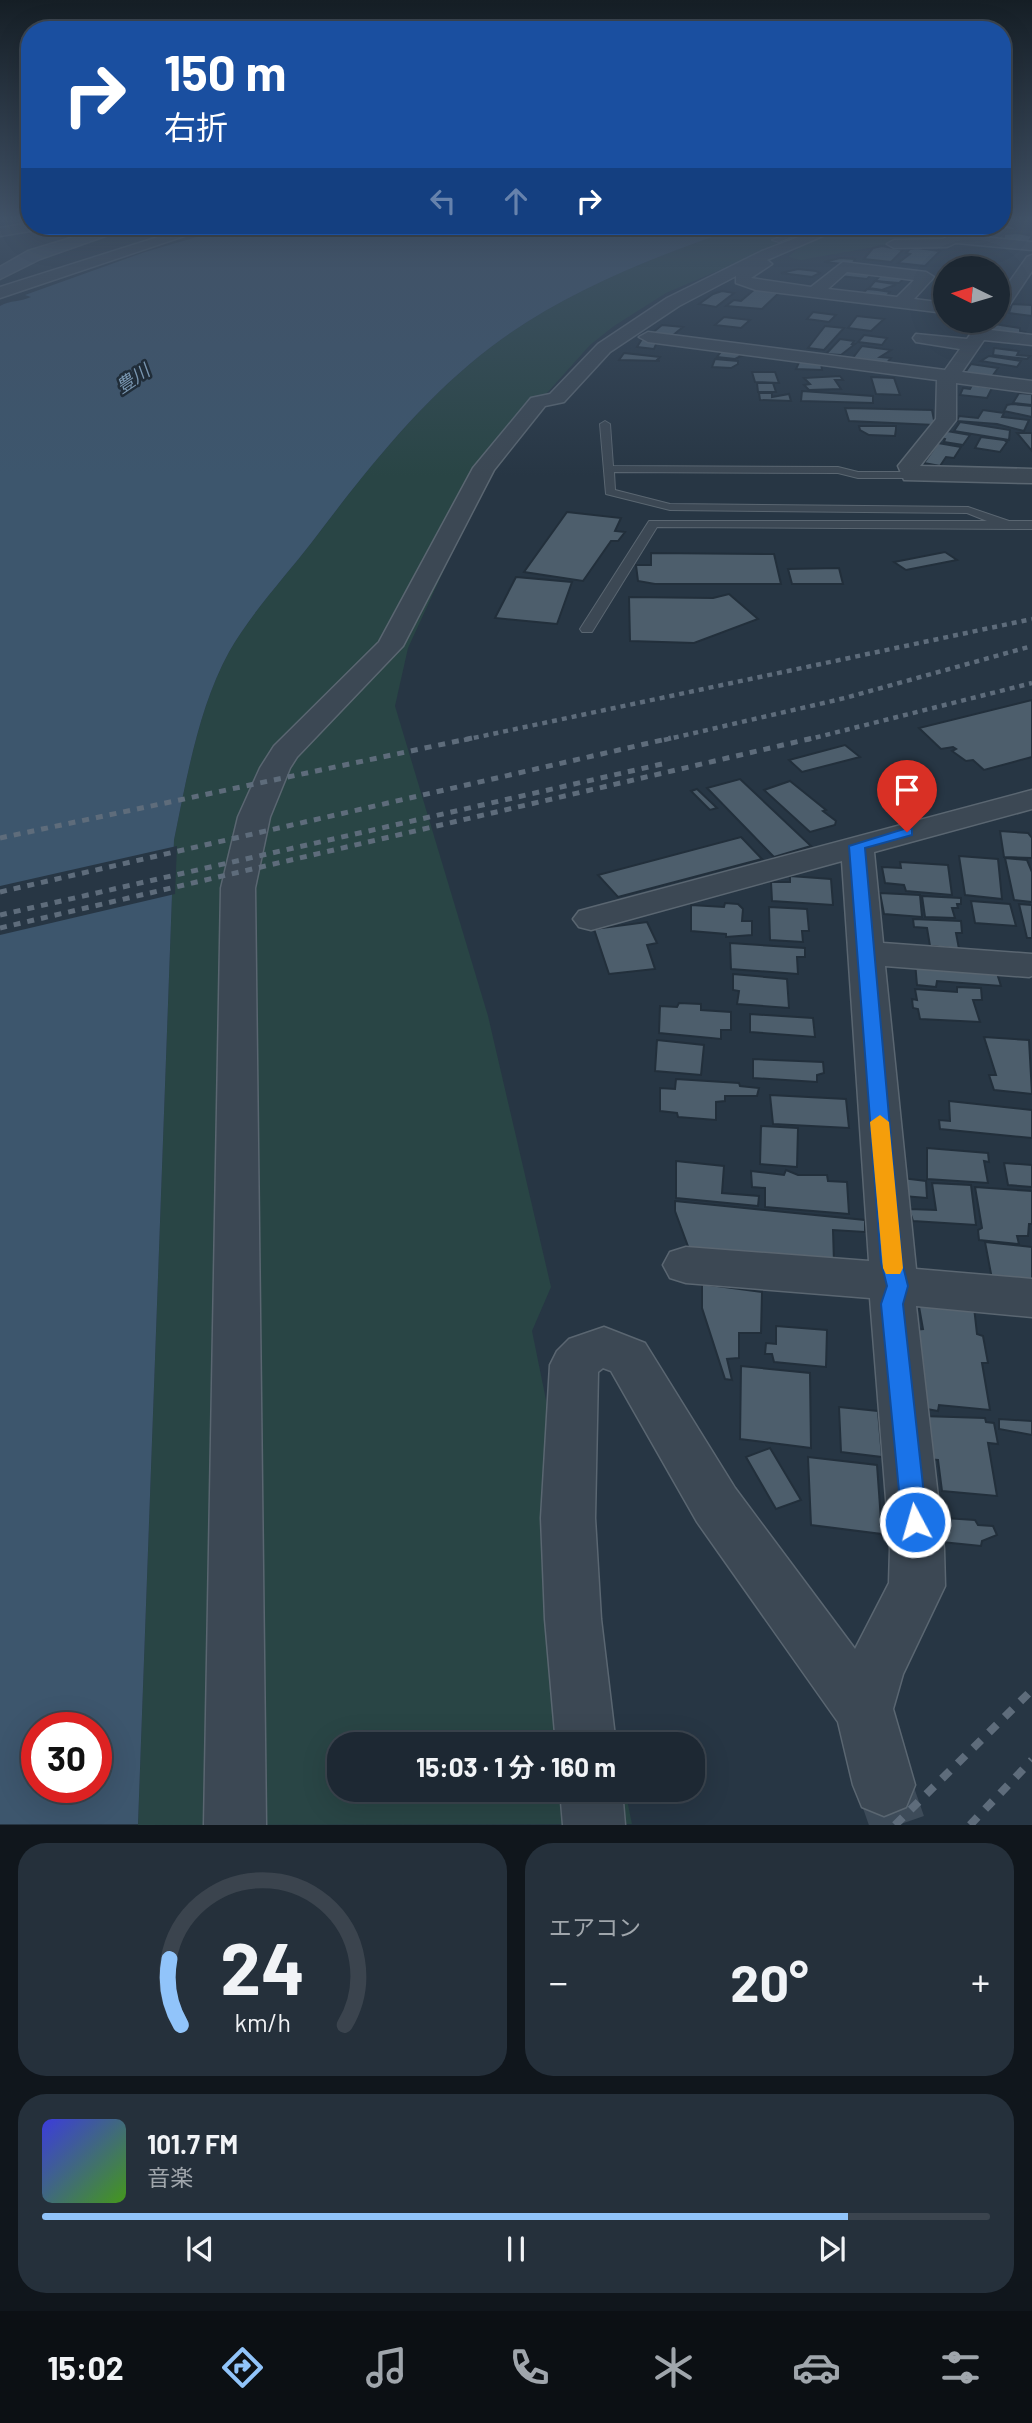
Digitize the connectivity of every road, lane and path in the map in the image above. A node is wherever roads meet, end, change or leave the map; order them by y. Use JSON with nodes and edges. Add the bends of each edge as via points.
{"nodes":[{"id":1,"x":668,"y":306,"type":"edge"},
{"id":2,"x":875,"y":306,"type":"edge"},
{"id":3,"x":866,"y":315,"type":"dead end"},
{"id":4,"x":927,"y":331,"type":"dead end"},
{"id":5,"x":933,"y":331,"type":"edge"},
{"id":6,"x":979,"y":333,"type":"edge"},
{"id":7,"x":986,"y":333,"type":"edge"},
{"id":8,"x":648,"y":337,"type":"dead end"},
{"id":9,"x":1032,"y":340,"type":"edge"},
{"id":10,"x":686,"y":341,"type":"junction"},
{"id":11,"x":671,"y":354,"type":"dead end"},
{"id":12,"x":879,"y":367,"type":"junction"},
{"id":13,"x":810,"y":374,"type":"dead end"},
{"id":14,"x":949,"y":376,"type":"junction"},
{"id":15,"x":1032,"y":387,"type":"edge"},
{"id":16,"x":605,"y":424,"type":"dead end"},
{"id":17,"x":608,"y":469,"type":"junction"},
{"id":18,"x":912,"y":475,"type":"junction"},
{"id":19,"x":1032,"y":476,"type":"edge"},
{"id":20,"x":1008,"y":525,"type":"junction"},
{"id":21,"x":1032,"y":525,"type":"edge"},
{"id":22,"x":587,"y":629,"type":"dead end"},
{"id":23,"x":1032,"y":799,"type":"edge"},
{"id":24,"x":857,"y":846,"type":"junction"},
{"id":25,"x":592,"y":919,"type":"dead end"},
{"id":26,"x":866,"y":953,"type":"junction"},
{"id":27,"x":1029,"y":965,"type":"dead end"},
{"id":28,"x":686,"y":1265,"type":"dead end"},
{"id":29,"x":897,"y":1286,"type":"junction"},
{"id":30,"x":1032,"y":1297,"type":"edge"},
{"id":31,"x":864,"y":1709,"type":"junction"},
{"id":32,"x":585,"y":1732,"type":"edge"},
{"id":33,"x":884,"y":1785,"type":"tunnel mouth"},
{"id":34,"x":592,"y":1802,"type":"edge"},
{"id":35,"x":234,"y":1825,"type":"edge"},
{"id":36,"x":594,"y":1825,"type":"edge"}],
"edges":[{"from":1,"to":35,"type":"street","via":[[604,348],[557,398],[538,402],[484,468],[399,632],[285,752],[251,822],[238,888]]},
{"from":2,"to":3,"type":"street"},
{"from":4,"to":5,"type":"street"},
{"from":6,"to":14,"type":"street"},
{"from":7,"to":9,"type":"street"},
{"from":8,"to":10,"type":"street"},
{"from":10,"to":11,"type":"street"},
{"from":10,"to":12,"type":"street"},
{"from":12,"to":13,"type":"street","via":[[860,375]]},
{"from":12,"to":14,"type":"street"},
{"from":14,"to":15,"type":"street"},
{"from":14,"to":18,"type":"street","via":[[946,420],[913,458],[909,466]]},
{"from":16,"to":17,"type":"lane"},
{"from":17,"to":18,"type":"lane","via":[[838,470],[858,475]]},
{"from":17,"to":20,"type":"lane","via":[[610,492],[670,507],[968,510]]},
{"from":18,"to":19,"type":"street"},
{"from":20,"to":21,"type":"lane"},
{"from":20,"to":22,"type":"lane","via":[[653,523]]},
{"from":23,"to":24,"type":"street"},
{"from":24,"to":25,"type":"street"},
{"from":24,"to":26,"type":"street"},
{"from":26,"to":27,"type":"street"},
{"from":26,"to":29,"type":"street"},
{"from":28,"to":29,"type":"street","via":[[859,1277]]},
{"from":29,"to":30,"type":"street"},
{"from":29,"to":31,"type":"street","via":[[892,1304],[918,1586],[876,1668]]},
{"from":31,"to":32,"type":"street","via":[[716,1505],[628,1357],[604,1347],[586,1353],[574,1365],[568,1518]]},
{"from":31,"to":33,"type":"street"},
{"from":34,"to":36,"type":"street"}]}
